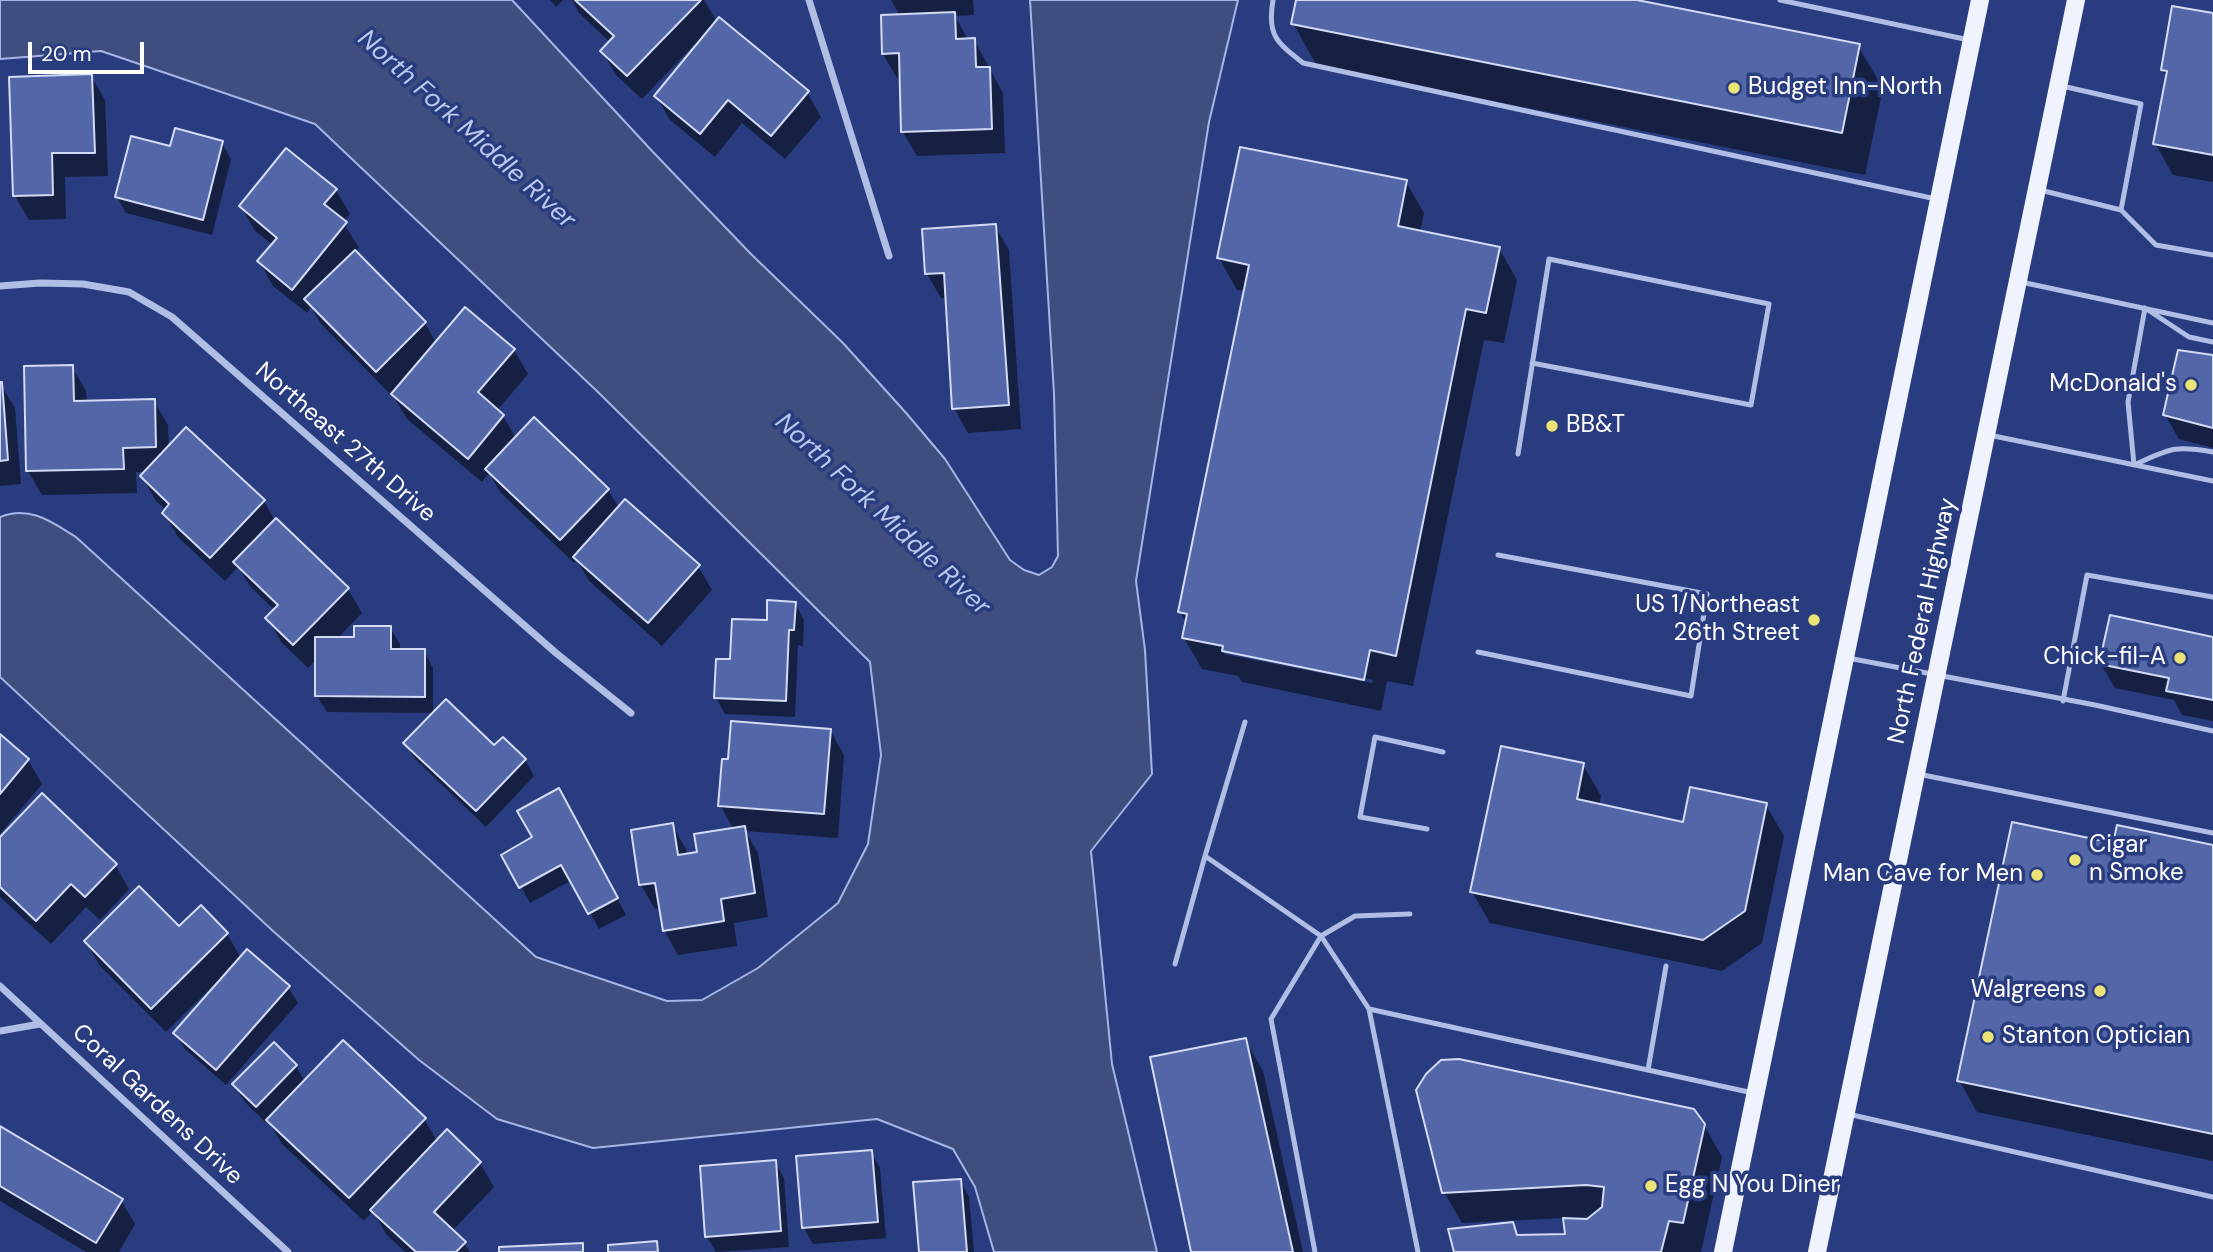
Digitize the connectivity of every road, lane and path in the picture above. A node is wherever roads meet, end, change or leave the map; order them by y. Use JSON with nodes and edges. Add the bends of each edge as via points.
{"nodes":[{"id":1,"x":808,"y":0,"type":"edge"},
{"id":2,"x":1273,"y":0,"type":"edge"},
{"id":3,"x":1780,"y":0,"type":"edge"},
{"id":4,"x":1980,"y":0,"type":"edge"},
{"id":5,"x":2076,"y":0,"type":"edge"},
{"id":6,"x":1971,"y":40,"type":"junction"},
{"id":7,"x":2059,"y":85,"type":"junction"},
{"id":8,"x":2037,"y":189,"type":"junction"},
{"id":9,"x":1939,"y":200,"type":"junction"},
{"id":10,"x":2121,"y":210,"type":"junction"},
{"id":11,"x":2213,"y":255,"type":"edge"},
{"id":12,"x":889,"y":256,"type":"dead end"},
{"id":13,"x":2018,"y":281,"type":"junction"},
{"id":14,"x":0,"y":286,"type":"edge"},
{"id":15,"x":2145,"y":308,"type":"junction"},
{"id":16,"x":2213,"y":323,"type":"edge"},
{"id":17,"x":2213,"y":342,"type":"edge"},
{"id":18,"x":1532,"y":363,"type":"junction"},
{"id":19,"x":1986,"y":434,"type":"junction"},
{"id":20,"x":2213,"y":452,"type":"edge"},
{"id":21,"x":1518,"y":454,"type":"dead end"},
{"id":22,"x":2134,"y":465,"type":"junction"},
{"id":23,"x":2213,"y":481,"type":"edge"},
{"id":24,"x":1498,"y":555,"type":"dead end"},
{"id":25,"x":2213,"y":597,"type":"edge"},
{"id":26,"x":1478,"y":652,"type":"dead end"},
{"id":27,"x":1845,"y":657,"type":"junction"},
{"id":28,"x":1937,"y":674,"type":"junction"},
{"id":29,"x":2063,"y":701,"type":"junction"},
{"id":30,"x":631,"y":713,"type":"dead end"},
{"id":31,"x":1245,"y":722,"type":"dead end"},
{"id":32,"x":2213,"y":731,"type":"edge"},
{"id":33,"x":1443,"y":752,"type":"dead end"},
{"id":34,"x":1916,"y":773,"type":"junction"},
{"id":35,"x":1427,"y":828,"type":"dead end"},
{"id":36,"x":2213,"y":833,"type":"edge"},
{"id":37,"x":1205,"y":856,"type":"junction"},
{"id":38,"x":1410,"y":914,"type":"dead end"},
{"id":39,"x":1321,"y":936,"type":"junction"},
{"id":40,"x":1175,"y":964,"type":"dead end"},
{"id":41,"x":1666,"y":966,"type":"dead end"},
{"id":42,"x":0,"y":986,"type":"edge"},
{"id":43,"x":1369,"y":1009,"type":"junction"},
{"id":44,"x":40,"y":1024,"type":"junction"},
{"id":45,"x":0,"y":1031,"type":"edge"},
{"id":46,"x":1648,"y":1070,"type":"junction"},
{"id":47,"x":1755,"y":1093,"type":"junction"},
{"id":48,"x":1845,"y":1114,"type":"junction"},
{"id":49,"x":2213,"y":1197,"type":"edge"},
{"id":50,"x":288,"y":1252,"type":"edge"},
{"id":51,"x":1315,"y":1252,"type":"edge"},
{"id":52,"x":1418,"y":1252,"type":"edge"},
{"id":53,"x":1723,"y":1252,"type":"edge"},
{"id":54,"x":1817,"y":1252,"type":"edge"}],
"edges":[{"from":1,"to":12,"type":"street"},
{"from":2,"to":9,"type":"lane","via":[[1270,22],[1281,45],[1303,64]]},
{"from":3,"to":6,"type":"lane"},
{"from":4,"to":6,"type":"main road"},
{"from":5,"to":7,"type":"main road","name":"North Federal Highway"},
{"from":6,"to":9,"type":"main road"},
{"from":7,"to":8,"type":"main road","name":"North Federal Highway"},
{"from":7,"to":10,"type":"lane","via":[[2141,104]]},
{"from":8,"to":10,"type":"lane"},
{"from":8,"to":13,"type":"main road","name":"North Federal Highway"},
{"from":9,"to":27,"type":"main road"},
{"from":10,"to":11,"type":"lane","via":[[2156,245]]},
{"from":13,"to":15,"type":"lane"},
{"from":13,"to":19,"type":"main road","name":"North Federal Highway"},
{"from":14,"to":30,"type":"street","name":"Northeast 27th Drive","via":[[83,284],[129,292],[172,317],[556,653]]},
{"from":15,"to":16,"type":"lane"},
{"from":15,"to":17,"type":"lane","via":[[2189,338]]},
{"from":15,"to":22,"type":"lane","via":[[2128,402]]},
{"from":18,"to":18,"type":"lane","via":[[1549,259],[1769,304],[1751,405]]},
{"from":18,"to":21,"type":"lane"},
{"from":19,"to":22,"type":"lane"},
{"from":19,"to":28,"type":"main road","name":"North Federal Highway"},
{"from":20,"to":22,"type":"lane","via":[[2172,448]]},
{"from":22,"to":23,"type":"lane"},
{"from":24,"to":26,"type":"lane","via":[[1707,594],[1691,696]]},
{"from":25,"to":29,"type":"lane","via":[[2087,575]]},
{"from":27,"to":28,"type":"lane"},
{"from":27,"to":47,"type":"main road"},
{"from":28,"to":29,"type":"lane"},
{"from":28,"to":34,"type":"main road","name":"North Federal Highway"},
{"from":29,"to":32,"type":"lane"},
{"from":31,"to":37,"type":"lane"},
{"from":33,"to":35,"type":"lane","via":[[1375,737],[1360,817]]},
{"from":34,"to":36,"type":"lane"},
{"from":34,"to":48,"type":"main road","name":"North Federal Highway"},
{"from":37,"to":39,"type":"lane"},
{"from":37,"to":40,"type":"lane"},
{"from":38,"to":39,"type":"lane","via":[[1355,916]]},
{"from":39,"to":43,"type":"lane"},
{"from":39,"to":51,"type":"lane","via":[[1271,1019]]},
{"from":41,"to":46,"type":"lane"},
{"from":42,"to":44,"type":"street","name":"Coral Gardens Drive"},
{"from":43,"to":46,"type":"lane"},
{"from":43,"to":52,"type":"lane"},
{"from":44,"to":45,"type":"street"},
{"from":44,"to":50,"type":"street","name":"Coral Gardens Drive"},
{"from":46,"to":47,"type":"lane"},
{"from":47,"to":53,"type":"main road"},
{"from":48,"to":49,"type":"lane"},
{"from":48,"to":54,"type":"main road","name":"North Federal Highway"}]}
